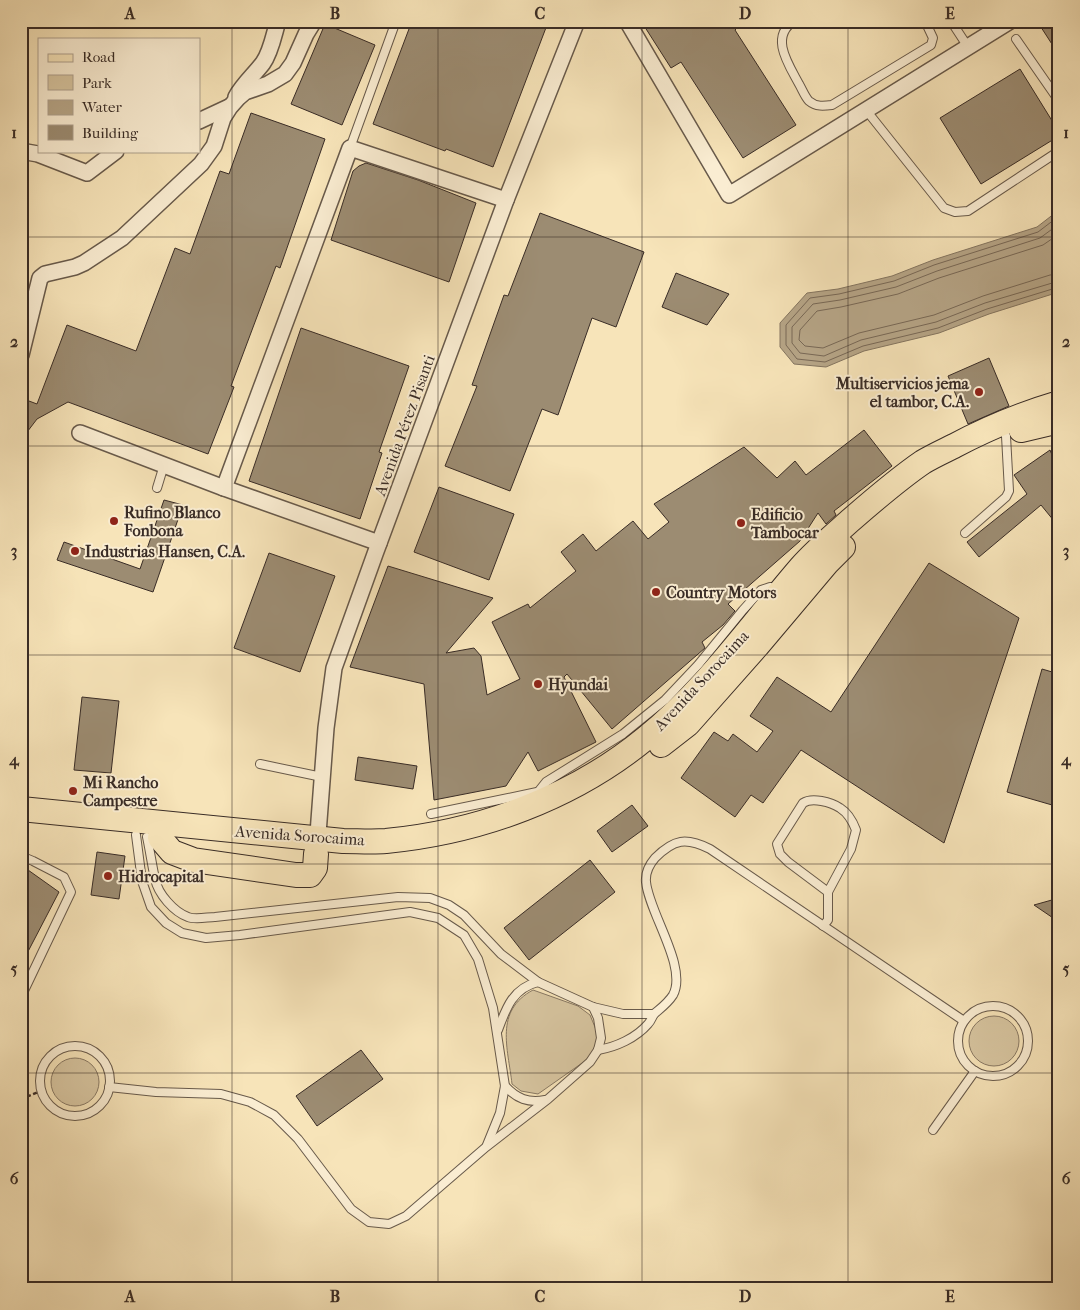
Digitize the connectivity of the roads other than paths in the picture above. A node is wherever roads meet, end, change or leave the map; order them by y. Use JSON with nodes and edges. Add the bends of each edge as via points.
{"nodes":[{"id":1,"x":278,"y":21,"type":"edge"},
{"id":2,"x":314,"y":21,"type":"edge"},
{"id":3,"x":396,"y":21,"type":"edge"},
{"id":4,"x":577,"y":21,"type":"edge"},
{"id":5,"x":626,"y":21,"type":"edge"},
{"id":6,"x":794,"y":21,"type":"edge"},
{"id":7,"x":925,"y":21,"type":"edge"},
{"id":8,"x":951,"y":21,"type":"edge"},
{"id":9,"x":1010,"y":21,"type":"edge"},
{"id":10,"x":1016,"y":39,"type":"dead end"},
{"id":11,"x":968,"y":47,"type":"junction"},
{"id":12,"x":1059,"y":101,"type":"edge"},
{"id":13,"x":231,"y":106,"type":"junction"},
{"id":14,"x":866,"y":110,"type":"junction"},
{"id":15,"x":200,"y":121,"type":"edge"},
{"id":16,"x":350,"y":148,"type":"junction"},
{"id":17,"x":21,"y":151,"type":"edge"},
{"id":18,"x":1059,"y":151,"type":"edge"},
{"id":19,"x":115,"y":152,"type":"edge"},
{"id":20,"x":506,"y":200,"type":"junction"},
{"id":21,"x":21,"y":355,"type":"edge"},
{"id":22,"x":1059,"y":403,"type":"edge"},
{"id":23,"x":1059,"y":421,"type":"edge"},
{"id":24,"x":1004,"y":429,"type":"junction"},
{"id":25,"x":80,"y":433,"type":"dead end"},
{"id":26,"x":164,"y":465,"type":"junction"},
{"id":27,"x":157,"y":488,"type":"dead end"},
{"id":28,"x":224,"y":488,"type":"junction"},
{"id":29,"x":889,"y":495,"type":"junction"},
{"id":30,"x":965,"y":533,"type":"dead end"},
{"id":31,"x":379,"y":543,"type":"junction"},
{"id":32,"x":260,"y":764,"type":"dead end"},
{"id":33,"x":322,"y":777,"type":"junction"},
{"id":34,"x":537,"y":803,"type":"junction"},
{"id":35,"x":21,"y":809,"type":"edge"},
{"id":36,"x":431,"y":814,"type":"dead end"},
{"id":37,"x":21,"y":825,"type":"edge"},
{"id":38,"x":148,"y":837,"type":"junction"},
{"id":39,"x":317,"y":846,"type":"junction"},
{"id":40,"x":21,"y":856,"type":"edge"},
{"id":41,"x":828,"y":892,"type":"junction"},
{"id":42,"x":823,"y":926,"type":"junction"},
{"id":43,"x":538,"y":982,"type":"junction"},
{"id":44,"x":21,"y":997,"type":"edge"},
{"id":45,"x":593,"y":1007,"type":"junction"},
{"id":46,"x":654,"y":1014,"type":"junction"},
{"id":47,"x":964,"y":1020,"type":"junction"},
{"id":48,"x":497,"y":1032,"type":"junction"},
{"id":49,"x":598,"y":1050,"type":"junction"},
{"id":50,"x":975,"y":1071,"type":"junction"},
{"id":51,"x":505,"y":1086,"type":"junction"},
{"id":52,"x":109,"y":1087,"type":"junction"},
{"id":53,"x":548,"y":1099,"type":"junction"},
{"id":54,"x":933,"y":1130,"type":"dead end"},
{"id":55,"x":486,"y":1147,"type":"junction"}],
"edges":[{"from":1,"to":13,"type":"street","via":[[263,63],[247,80]]},
{"from":2,"to":13,"type":"street","via":[[285,74],[245,92]]},
{"from":3,"to":16,"type":"lane"},
{"from":4,"to":20,"type":"street","name":"Avenida Pérez Pisanti"},
{"from":5,"to":14,"type":"street","via":[[729,195]]},
{"from":6,"to":7,"type":"lane","via":[[784,34],[784,56],[810,101],[820,106],[832,105],[931,45],[933,38]]},
{"from":8,"to":11,"type":"lane"},
{"from":9,"to":11,"type":"street"},
{"from":10,"to":12,"type":"lane"},
{"from":11,"to":14,"type":"street"},
{"from":13,"to":15,"type":"street"},
{"from":13,"to":21,"type":"street","via":[[223,118],[214,146],[201,164],[122,238],[84,263],[40,278]]},
{"from":14,"to":18,"type":"lane","via":[[944,208],[955,212],[968,211]]},
{"from":16,"to":20,"type":"street"},
{"from":16,"to":28,"type":"street"},
{"from":17,"to":19,"type":"street","via":[[38,154],[87,173]]},
{"from":20,"to":31,"type":"street","name":"Avenida Pérez Pisanti"},
{"from":22,"to":24,"type":"main road","name":"Avenida Sorocaima"},
{"from":23,"to":24,"type":"main road","name":"Avenida Sorocaima","via":[[1025,429]]},
{"from":24,"to":29,"type":"main road","name":"Avenida Sorocaima","via":[[924,461]]},
{"from":24,"to":30,"type":"lane","via":[[1009,490],[1006,497]]},
{"from":25,"to":26,"type":"street"},
{"from":26,"to":27,"type":"lane"},
{"from":26,"to":28,"type":"street"},
{"from":28,"to":31,"type":"street"},
{"from":29,"to":34,"type":"main road","name":"Avenida Sorocaima","via":[[820,548],[802,566],[697,690],[646,739],[572,787]]},
{"from":29,"to":39,"type":"main road","name":"Avenida Sorocaima","via":[[688,724],[626,773],[537,819],[487,834],[418,850],[343,856]]},
{"from":31,"to":33,"type":"street","name":"Avenida Pérez Pisanti","via":[[334,668]]},
{"from":32,"to":33,"type":"lane"},
{"from":33,"to":39,"type":"street","name":"Avenida Pérez Pisanti"},
{"from":34,"to":36,"type":"lane"},
{"from":34,"to":39,"type":"main road","name":"Avenida Sorocaima","via":[[496,818],[426,835]]},
{"from":35,"to":39,"type":"main road","name":"Avenida Sorocaima"},
{"from":37,"to":38,"type":"main road"},
{"from":38,"to":39,"type":"main road","via":[[193,860],[296,875],[310,875],[315,868]]},
{"from":38,"to":43,"type":"lane","via":[[155,880],[160,890],[167,901],[189,918],[398,897],[430,898],[464,915],[501,954]]},
{"from":38,"to":48,"type":"lane","via":[[142,881],[151,907],[166,923],[182,933],[206,938],[240,935],[410,912],[438,918],[464,935],[478,958]]},
{"from":40,"to":44,"type":"lane","via":[[64,877],[71,892]]},
{"from":41,"to":41,"type":"lane","via":[[851,848],[856,830],[841,808],[815,799],[808,800],[778,844],[780,854]]},
{"from":41,"to":42,"type":"lane","via":[[828,920]]},
{"from":42,"to":46,"type":"lane","via":[[704,846],[682,842],[666,847],[645,874],[677,980],[666,1005]]},
{"from":42,"to":47,"type":"lane"},
{"from":43,"to":45,"type":"lane"},
{"from":43,"to":48,"type":"lane","via":[[523,988],[511,999]]},
{"from":45,"to":46,"type":"lane","via":[[624,1014]]},
{"from":45,"to":49,"type":"lane","via":[[600,1029]]},
{"from":46,"to":49,"type":"lane","via":[[648,1025],[626,1041]]},
{"from":47,"to":50,"type":"lane","via":[[959,1031],[959,1048],[966,1064]]},
{"from":47,"to":50,"type":"lane","via":[[982,1007],[1005,1008],[1023,1022],[1027,1033],[1024,1056],[1009,1072],[997,1076]]},
{"from":48,"to":51,"type":"lane"},
{"from":49,"to":53,"type":"lane","via":[[590,1062]]},
{"from":50,"to":54,"type":"lane"},
{"from":51,"to":53,"type":"lane","via":[[520,1097],[537,1101]]},
{"from":51,"to":55,"type":"lane","via":[[500,1113]]},
{"from":52,"to":52,"type":"lane","via":[[105,1098],[88,1113],[65,1114],[46,1101],[41,1091],[42,1068],[48,1058],[67,1047],[90,1049],[102,1060],[109,1076]]},
{"from":52,"to":55,"type":"lane","via":[[221,1094],[250,1102],[274,1115],[298,1139],[351,1209],[369,1222],[389,1224],[406,1216]]},
{"from":53,"to":55,"type":"lane"}]}
